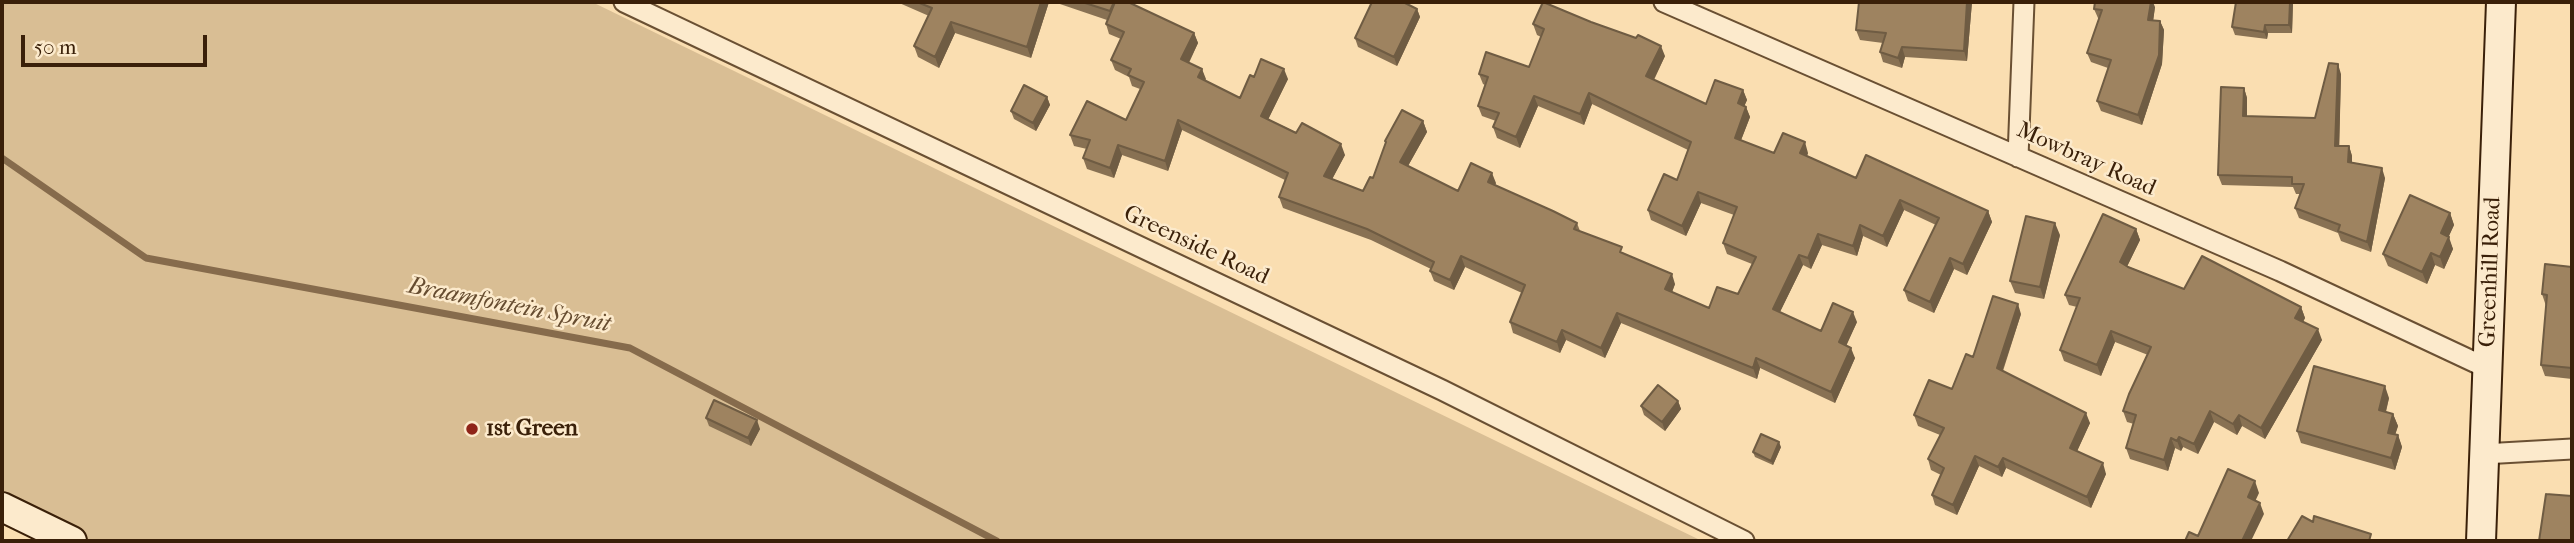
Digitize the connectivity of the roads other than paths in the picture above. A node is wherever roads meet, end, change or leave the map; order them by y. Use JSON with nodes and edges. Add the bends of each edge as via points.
{"nodes":[{"id":1,"x":624,"y":2,"type":"edge"},
{"id":2,"x":1664,"y":2,"type":"edge"},
{"id":3,"x":2024,"y":2,"type":"edge"},
{"id":4,"x":2501,"y":2,"type":"edge"},
{"id":5,"x":2018,"y":157,"type":"junction"},
{"id":6,"x":2487,"y":368,"type":"junction"},
{"id":7,"x":2572,"y":449,"type":"edge"},
{"id":8,"x":2483,"y":454,"type":"junction"},
{"id":9,"x":2,"y":507,"type":"edge"},
{"id":10,"x":58,"y":537,"type":"edge"},
{"id":11,"x":1744,"y":541,"type":"edge"},
{"id":12,"x":2481,"y":541,"type":"edge"}],
"edges":[{"from":1,"to":11,"type":"street","name":"Greenside Road","via":[[1442,390]]},
{"from":2,"to":5,"type":"street","name":"Mowbray Road"},
{"from":3,"to":5,"type":"street"},
{"from":4,"to":6,"type":"street","name":"Greenhill Road"},
{"from":5,"to":6,"type":"street","name":"Mowbray Road","via":[[2280,271]]},
{"from":6,"to":8,"type":"street","name":"Greenhill Road"},
{"from":7,"to":8,"type":"street"},
{"from":8,"to":12,"type":"street","name":"Greenhill Road"},
{"from":9,"to":10,"type":"street"}]}
